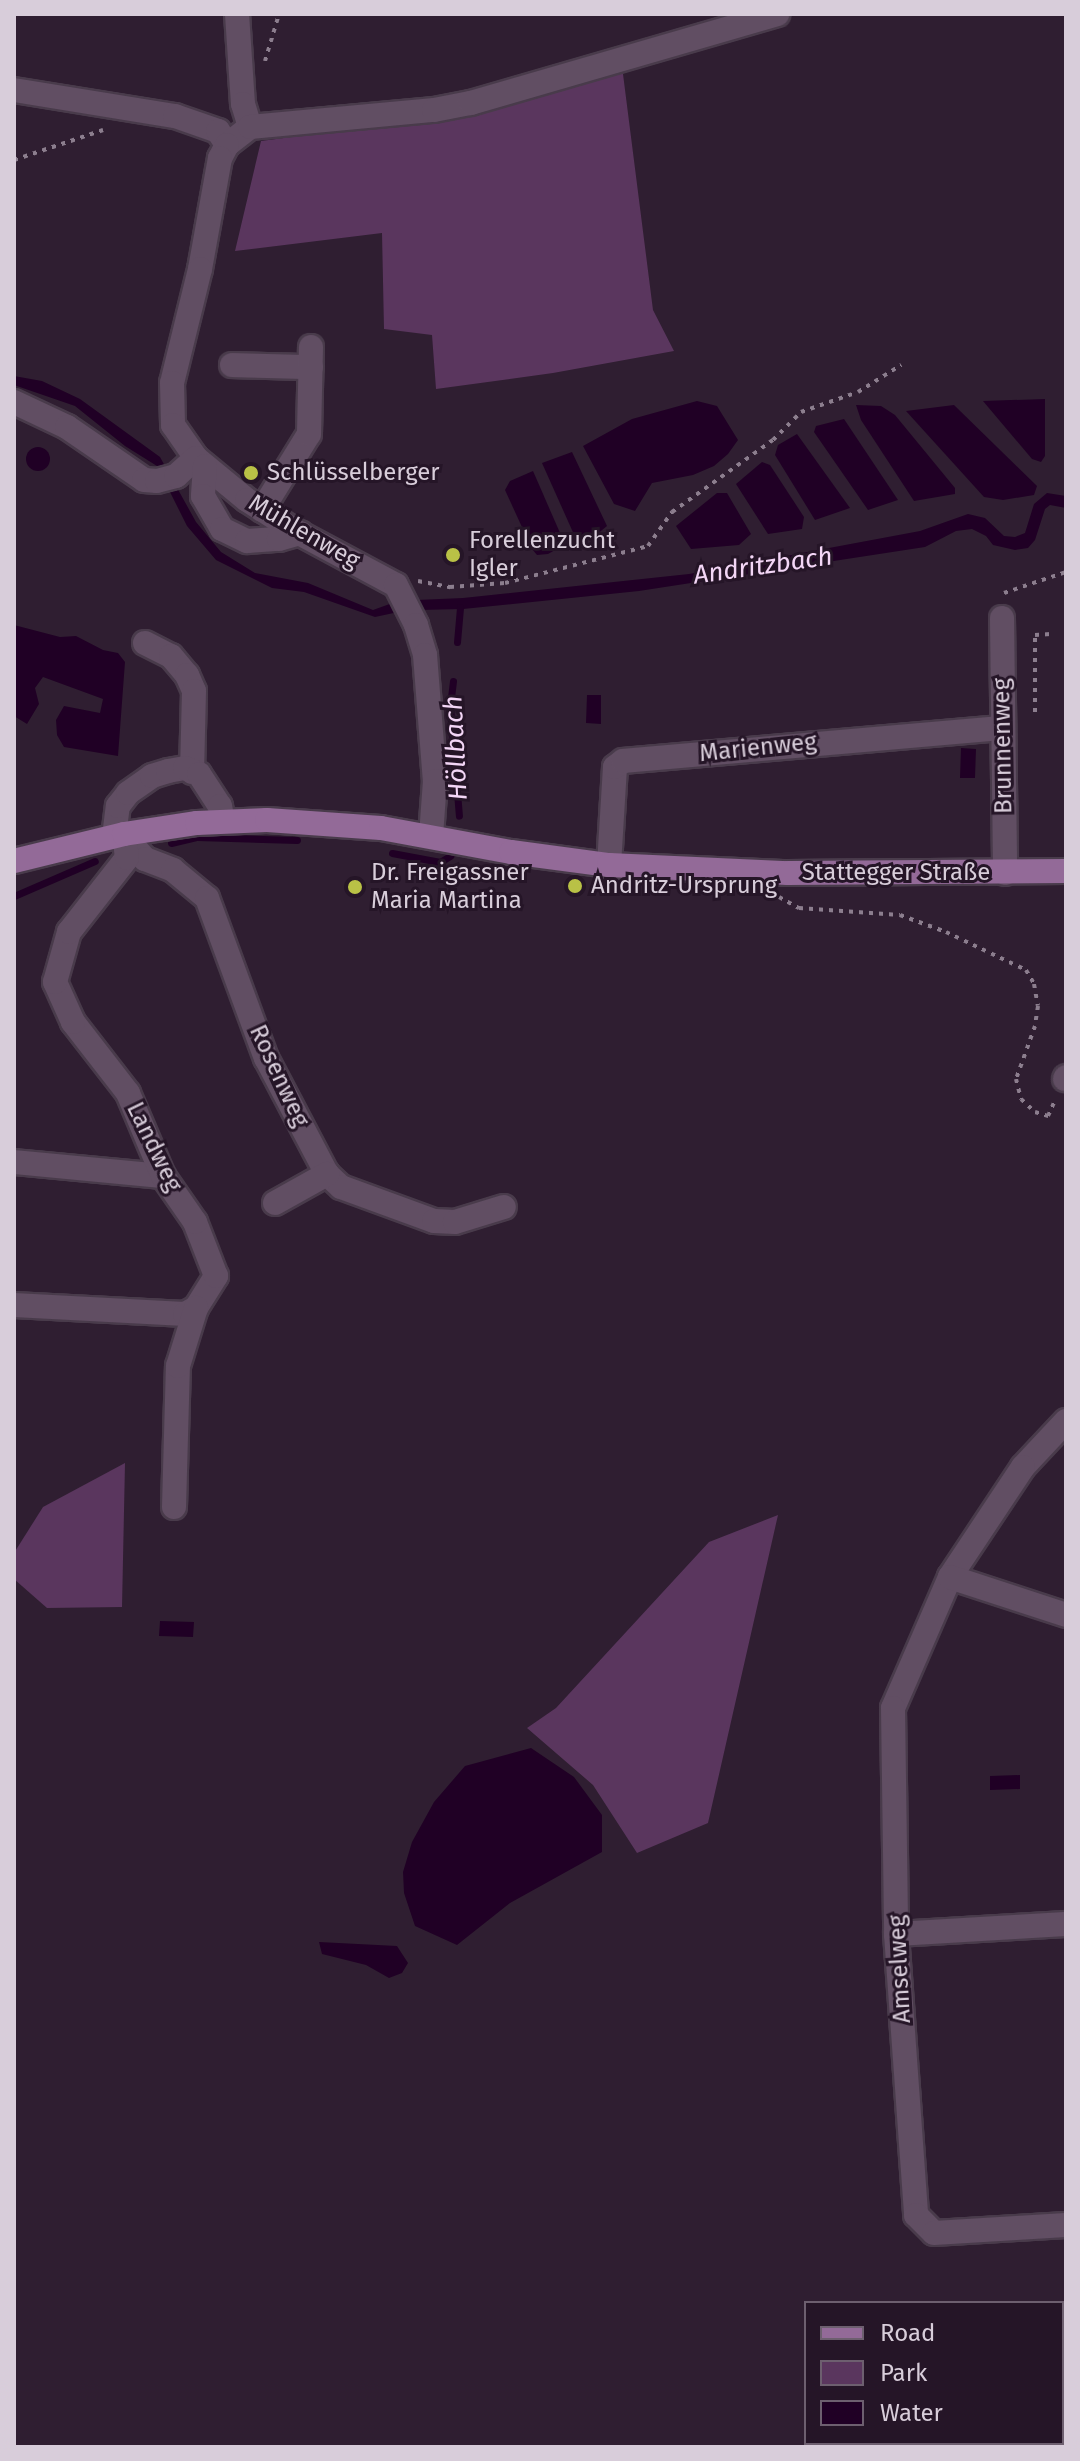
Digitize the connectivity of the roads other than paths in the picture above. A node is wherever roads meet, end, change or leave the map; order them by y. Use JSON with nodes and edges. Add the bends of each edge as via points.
{"nodes":[{"id":1,"x":237,"y":14,"type":"edge"},
{"id":2,"x":777,"y":14,"type":"edge"},
{"id":3,"x":14,"y":90,"type":"edge"},
{"id":4,"x":250,"y":127,"type":"junction"},
{"id":5,"x":227,"y":145,"type":"junction"},
{"id":6,"x":232,"y":365,"type":"dead end"},
{"id":7,"x":14,"y":402,"type":"edge"},
{"id":8,"x":201,"y":462,"type":"junction"},
{"id":9,"x":262,"y":510,"type":"junction"},
{"id":10,"x":300,"y":533,"type":"junction"},
{"id":11,"x":1002,"y":618,"type":"road end"},
{"id":12,"x":145,"y":643,"type":"dead end"},
{"id":13,"x":1001,"y":728,"type":"junction"},
{"id":14,"x":192,"y":772,"type":"junction"},
{"id":15,"x":223,"y":821,"type":"junction"},
{"id":16,"x":119,"y":836,"type":"junction"},
{"id":17,"x":431,"y":836,"type":"junction"},
{"id":18,"x":14,"y":861,"type":"edge"},
{"id":19,"x":609,"y":865,"type":"junction"},
{"id":20,"x":1066,"y":871,"type":"edge"},
{"id":21,"x":1005,"y":873,"type":"junction"},
{"id":22,"x":14,"y":1162,"type":"edge"},
{"id":23,"x":327,"y":1174,"type":"junction"},
{"id":24,"x":163,"y":1176,"type":"junction"},
{"id":25,"x":275,"y":1203,"type":"dead end"},
{"id":26,"x":504,"y":1207,"type":"dead end"},
{"id":27,"x":14,"y":1305,"type":"edge"},
{"id":28,"x":196,"y":1308,"type":"junction"},
{"id":29,"x":1066,"y":1421,"type":"edge"},
{"id":30,"x":174,"y":1507,"type":"dead end"},
{"id":31,"x":950,"y":1577,"type":"junction"},
{"id":32,"x":1066,"y":1615,"type":"edge"},
{"id":33,"x":1066,"y":1924,"type":"edge"},
{"id":34,"x":896,"y":1934,"type":"junction"},
{"id":35,"x":1066,"y":2225,"type":"edge"}],
"edges":[{"from":1,"to":4,"type":"street","via":[[243,104]]},
{"from":2,"to":4,"type":"street","via":[[471,103]]},
{"from":3,"to":5,"type":"street","via":[[193,121],[218,131]]},
{"from":4,"to":5,"type":"street"},
{"from":5,"to":8,"type":"street","name":"Mühlenweg","via":[[170,400],[173,425]]},
{"from":6,"to":9,"type":"street","via":[[311,357],[309,434]]},
{"from":7,"to":8,"type":"street","via":[[67,427],[133,474],[167,478]]},
{"from":8,"to":9,"type":"street","name":"Mühlenweg"},
{"from":8,"to":10,"type":"street","via":[[203,496],[222,529],[247,541]]},
{"from":9,"to":10,"type":"street","name":"Mühlenweg"},
{"from":10,"to":17,"type":"street","name":"Mühlenweg","via":[[396,585],[416,625],[425,655],[435,781]]},
{"from":11,"to":13,"type":"street","name":"Brunnenweg"},
{"from":12,"to":14,"type":"street","via":[[171,656],[194,691]]},
{"from":13,"to":19,"type":"street","name":"Marienweg","via":[[623,761],[615,767]]},
{"from":13,"to":21,"type":"street","name":"Brunnenweg"},
{"from":14,"to":15,"type":"street","via":[[207,782]]},
{"from":14,"to":16,"type":"street","name":"Landweg","via":[[185,768],[152,776],[128,793],[118,806]]},
{"from":15,"to":16,"type":"main road","name":"Stattegger Straße"},
{"from":15,"to":17,"type":"main road","name":"Stattegger Straße","via":[[342,824]]},
{"from":16,"to":18,"type":"main road","name":"Stattegger Straße"},
{"from":16,"to":23,"type":"street","name":"Rosenweg","via":[[207,898],[266,1058]]},
{"from":16,"to":24,"type":"street","name":"Landweg","via":[[127,858],[69,932],[55,982],[73,1022],[128,1093]]},
{"from":17,"to":19,"type":"main road","name":"Stattegger Straße"},
{"from":19,"to":21,"type":"main road","name":"Stattegger Straße"},
{"from":20,"to":21,"type":"main road","name":"Stattegger Straße"},
{"from":22,"to":24,"type":"street"},
{"from":23,"to":25,"type":"street"},
{"from":23,"to":26,"type":"street","via":[[341,1187],[434,1221],[455,1222]]},
{"from":24,"to":28,"type":"street","name":"Landweg","via":[[195,1222],[216,1276]]},
{"from":27,"to":28,"type":"street","via":[[185,1314]]},
{"from":28,"to":30,"type":"street","via":[[178,1366]]},
{"from":29,"to":31,"type":"street","name":"Amselweg","via":[[1023,1467]]},
{"from":31,"to":32,"type":"street"},
{"from":31,"to":34,"type":"street","name":"Amselweg","via":[[893,1708]]},
{"from":33,"to":34,"type":"street"},
{"from":34,"to":35,"type":"street","name":"Amselweg","via":[[916,2215],[934,2233]]}]}
